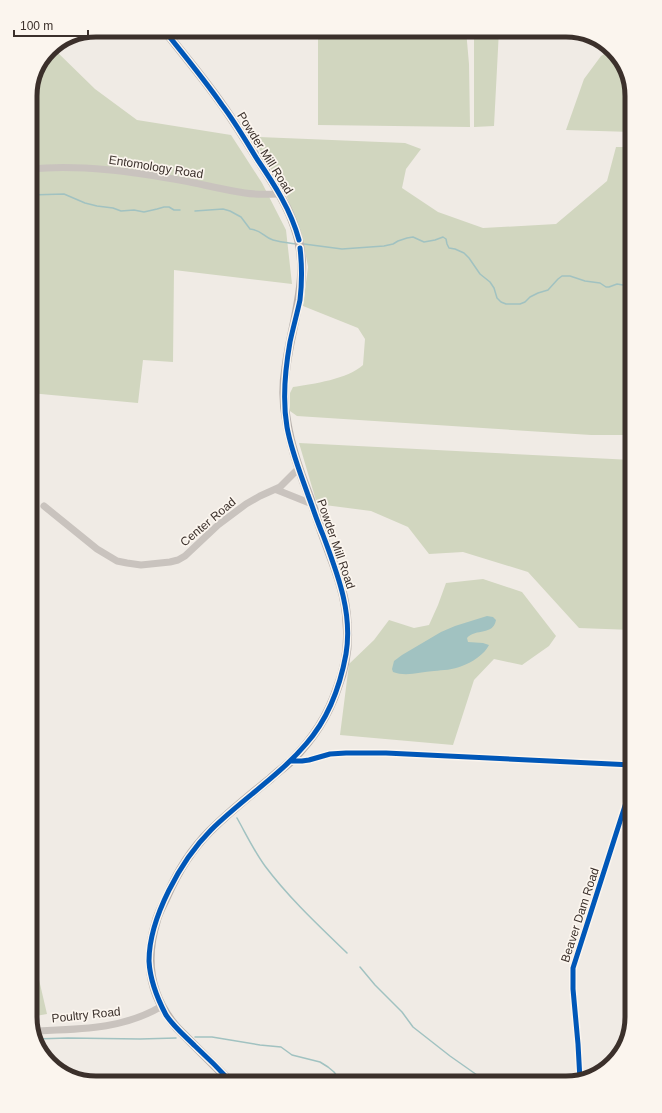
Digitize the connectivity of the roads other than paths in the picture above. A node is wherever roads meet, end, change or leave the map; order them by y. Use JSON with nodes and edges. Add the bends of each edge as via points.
{"nodes":[{"id":1,"x":169,"y":37,"type":"edge"},
{"id":2,"x":37,"y":169,"type":"edge"},
{"id":3,"x":279,"y":194,"type":"junction"},
{"id":4,"x":298,"y":469,"type":"junction"},
{"id":5,"x":277,"y":490,"type":"junction"},
{"id":6,"x":312,"y":504,"type":"junction"},
{"id":7,"x":44,"y":506,"type":"dead end"},
{"id":8,"x":625,"y":806,"type":"edge"},
{"id":9,"x":162,"y":1006,"type":"junction"},
{"id":10,"x":38,"y":1031,"type":"edge"},
{"id":11,"x":580,"y":1075,"type":"edge"},
{"id":12,"x":225,"y":1076,"type":"edge"}],
"edges":[{"from":1,"to":3,"type":"main road","name":"Powder Mill Road","via":[[223,106]]},
{"from":2,"to":3,"type":"street","name":"Entomology Road","via":[[99,169],[245,193]]},
{"from":3,"to":4,"type":"main road","name":"Powder Mill Road","via":[[292,218],[300,244],[302,264],[301,287],[284,389],[287,425]]},
{"from":4,"to":5,"type":"street","name":"Center Road"},
{"from":4,"to":6,"type":"main road","name":"Powder Mill Road"},
{"from":5,"to":6,"type":"street"},
{"from":5,"to":7,"type":"street","name":"Center Road","via":[[260,496],[240,508],[178,560],[141,565],[127,564],[108,556]]},
{"from":6,"to":9,"type":"main road","name":"Powder Mill Road","via":[[342,588],[346,610],[346,650],[337,690],[323,720],[307,743],[211,830],[176,878],[156,920],[150,946],[151,978]]},
{"from":8,"to":11,"type":"street","name":"Beaver Dam Road","via":[[573,968],[572,989]]},
{"from":9,"to":10,"type":"street","name":"Poultry Road","via":[[116,1024]]},
{"from":9,"to":12,"type":"main road","name":"Powder Mill Road","via":[[177,1028]]}]}
